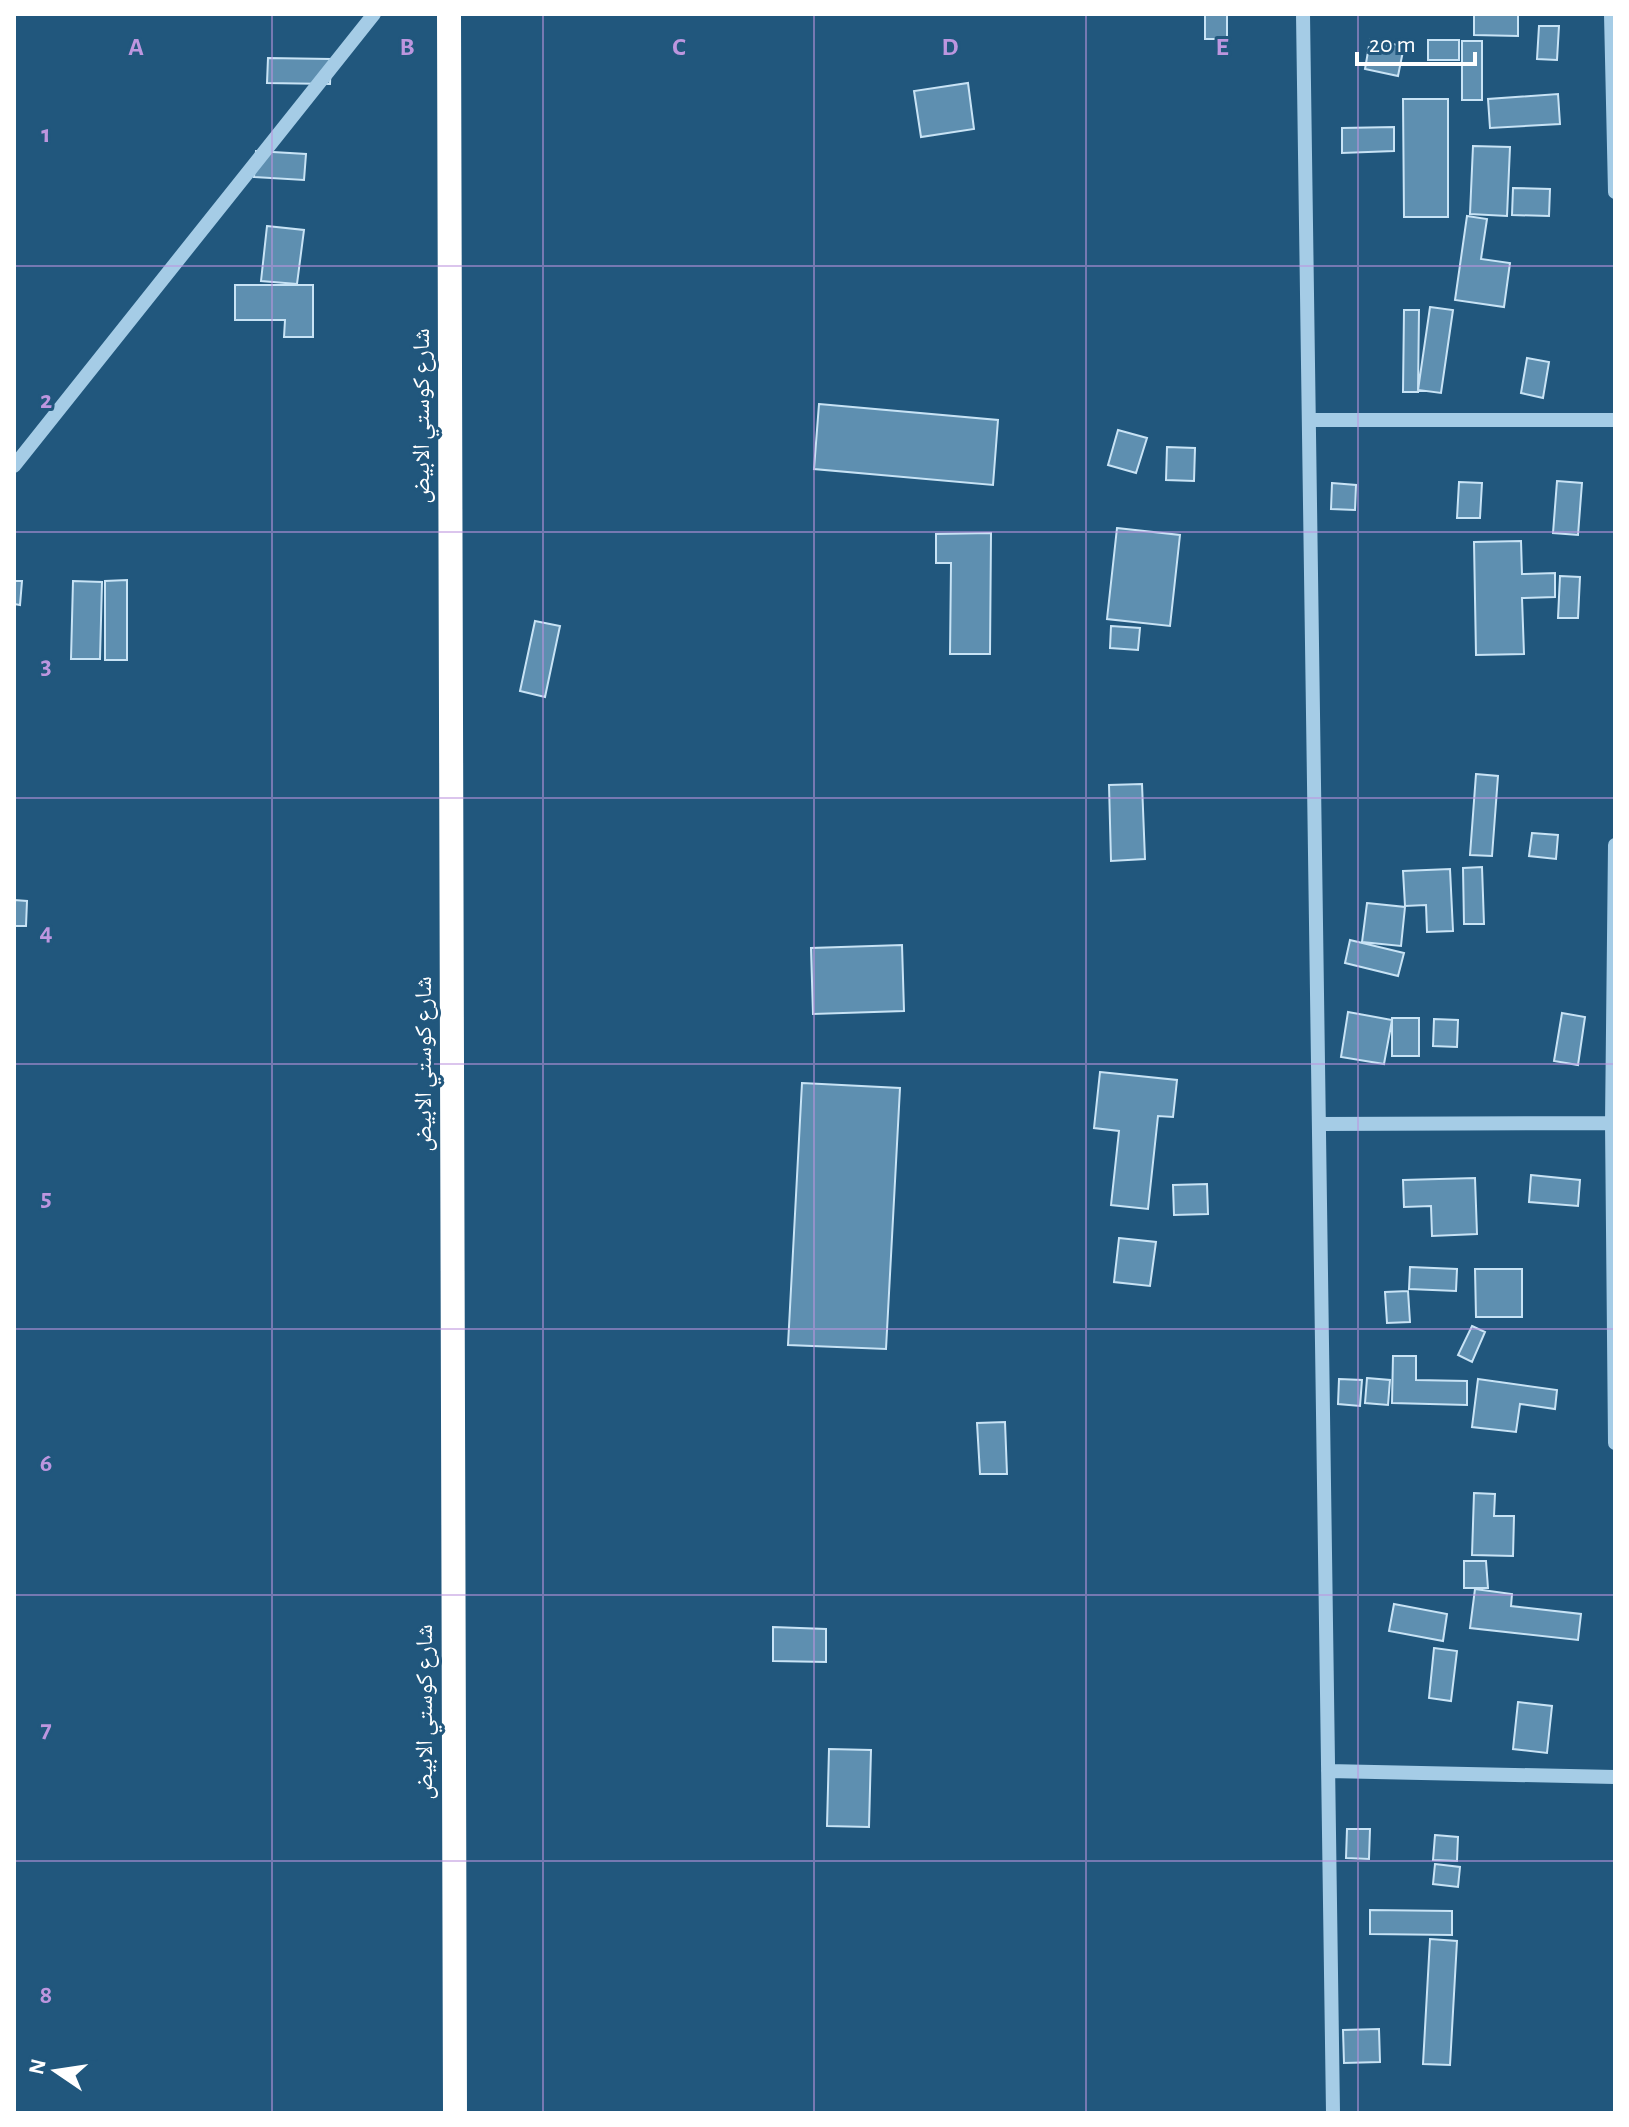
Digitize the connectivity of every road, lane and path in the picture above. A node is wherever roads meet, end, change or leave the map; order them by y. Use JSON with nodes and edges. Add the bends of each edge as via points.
{"nodes":[{"id":1,"x":374,"y":14,"type":"edge"},
{"id":2,"x":449,"y":14,"type":"edge"},
{"id":3,"x":1303,"y":14,"type":"edge"},
{"id":4,"x":1611,"y":14,"type":"edge"},
{"id":5,"x":1615,"y":192,"type":"edge"},
{"id":6,"x":1309,"y":420,"type":"junction"},
{"id":7,"x":1615,"y":420,"type":"edge"},
{"id":8,"x":14,"y":466,"type":"edge"},
{"id":9,"x":1615,"y":845,"type":"edge"},
{"id":10,"x":1613,"y":1123,"type":"edge"},
{"id":11,"x":1319,"y":1124,"type":"junction"},
{"id":12,"x":1615,"y":1443,"type":"edge"},
{"id":13,"x":1328,"y":1771,"type":"junction"},
{"id":14,"x":1615,"y":1777,"type":"edge"},
{"id":15,"x":455,"y":2113,"type":"edge"},
{"id":16,"x":1333,"y":2113,"type":"edge"}],
"edges":[{"from":1,"to":8,"type":"street"},
{"from":2,"to":15,"type":"highway","name":"شارع كوستي الابيض"},
{"from":3,"to":6,"type":"street"},
{"from":4,"to":5,"type":"street"},
{"from":6,"to":7,"type":"street"},
{"from":6,"to":11,"type":"street"},
{"from":9,"to":10,"type":"street"},
{"from":10,"to":11,"type":"street"},
{"from":10,"to":12,"type":"street"},
{"from":11,"to":13,"type":"street"},
{"from":13,"to":14,"type":"street"},
{"from":13,"to":16,"type":"street"}]}
